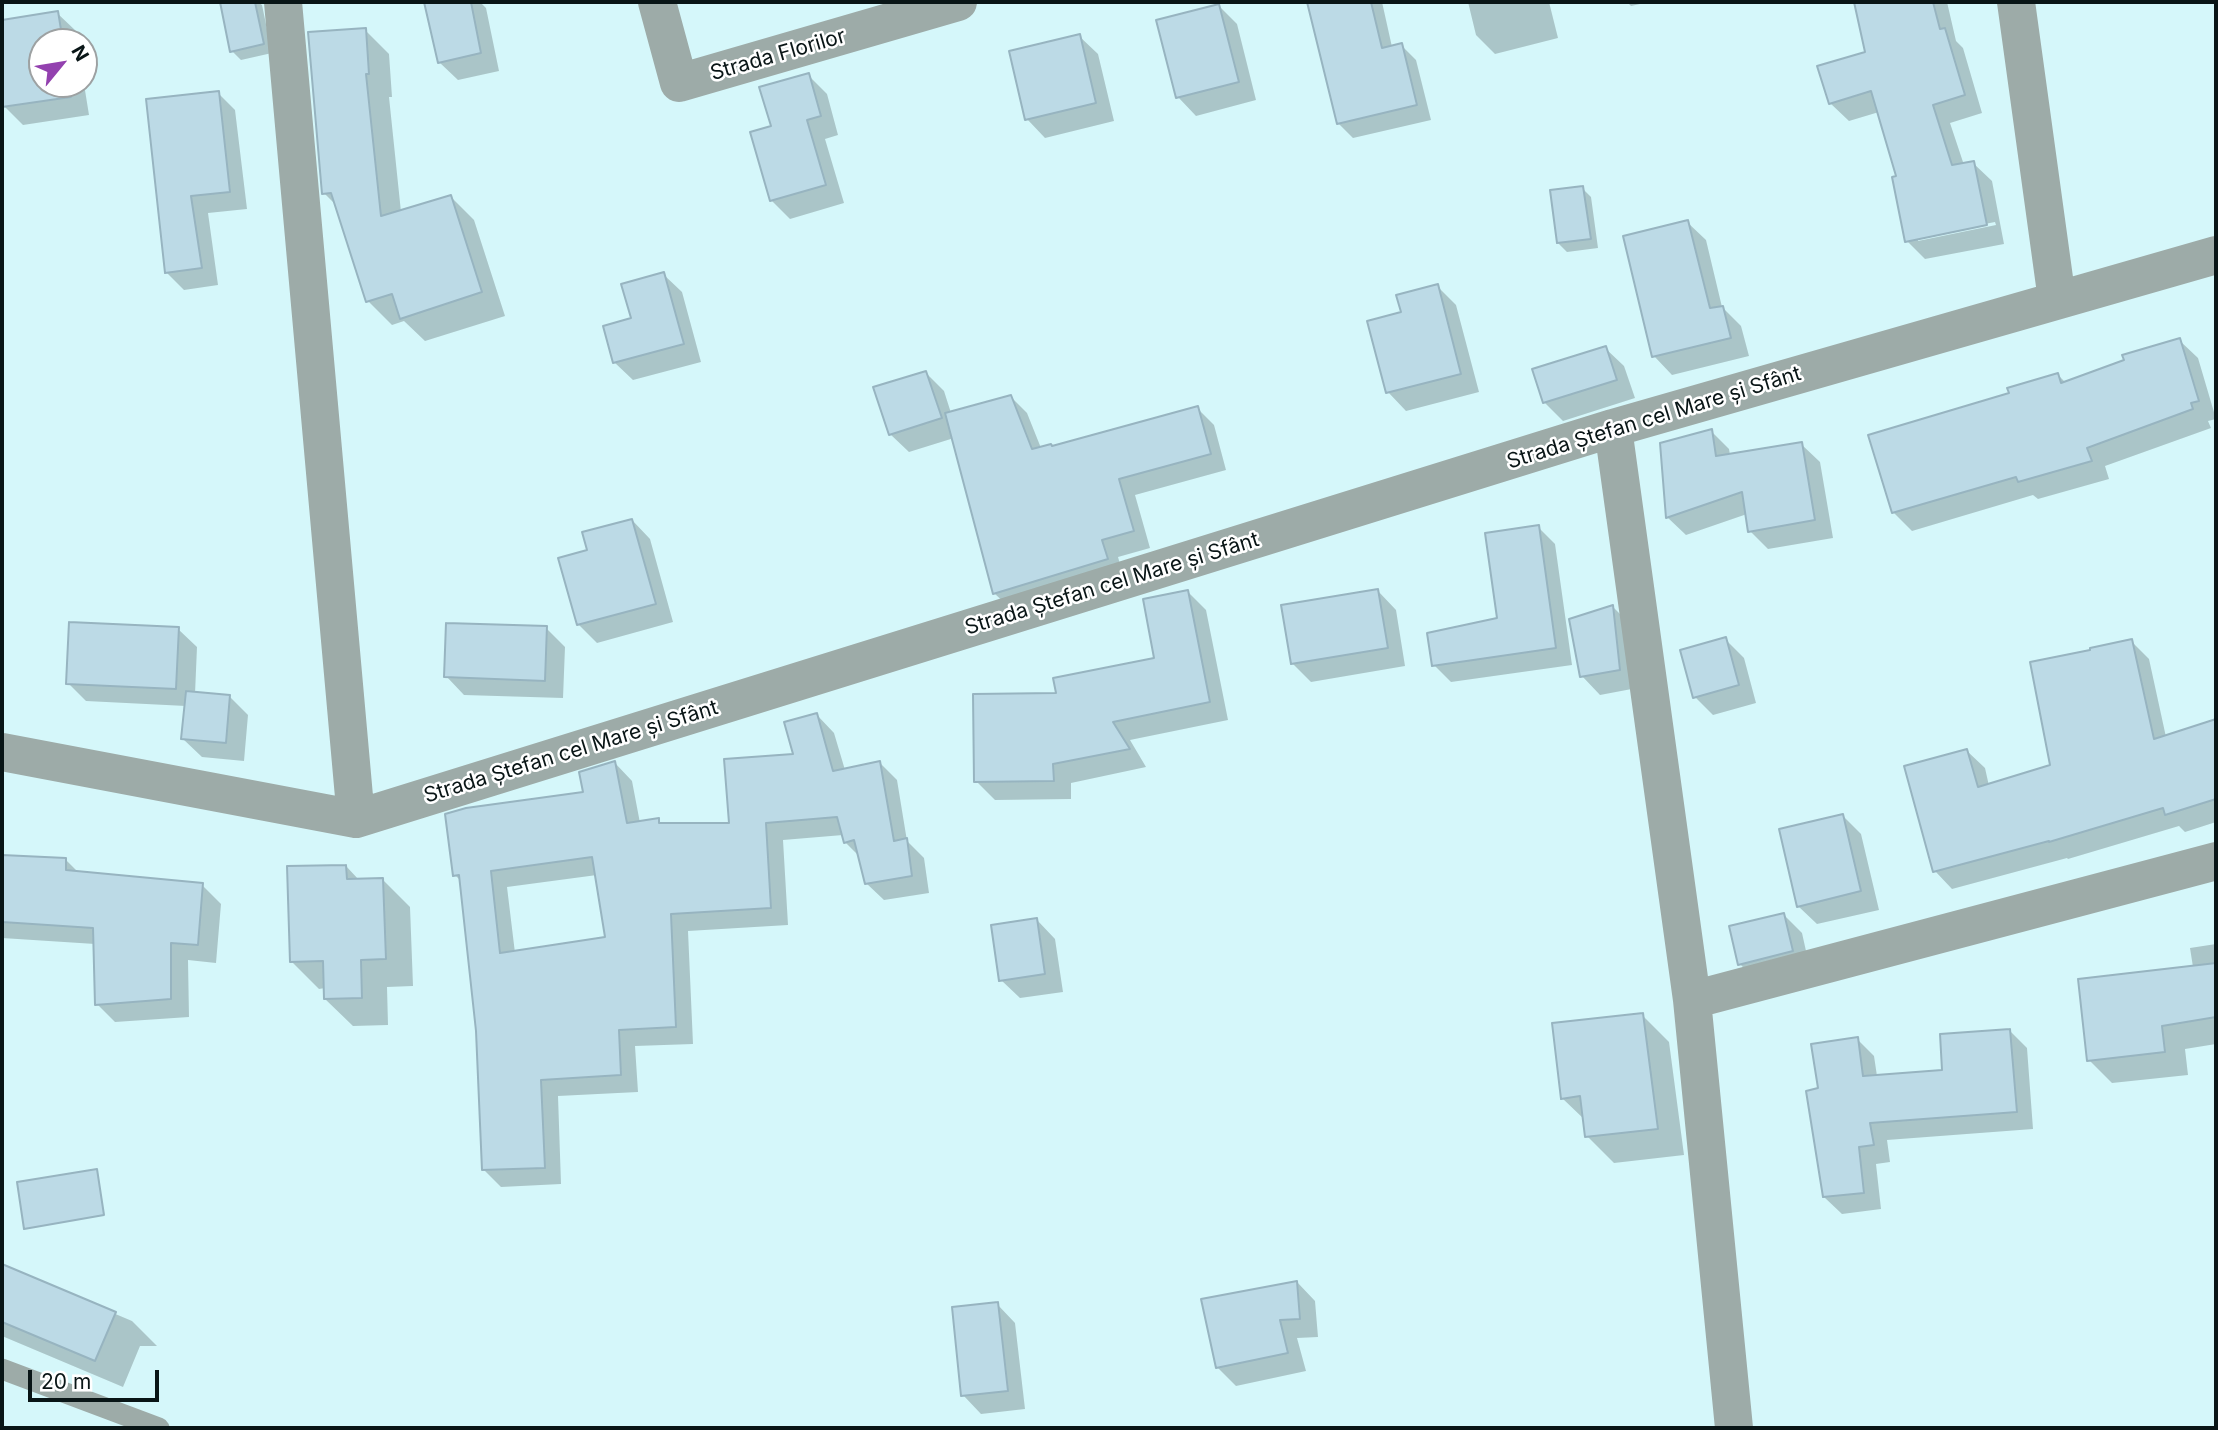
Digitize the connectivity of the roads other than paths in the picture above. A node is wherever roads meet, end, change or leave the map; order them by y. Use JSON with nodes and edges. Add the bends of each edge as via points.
{"nodes":[{"id":1,"x":283,"y":2,"type":"edge"},
{"id":2,"x":657,"y":2,"type":"edge"},
{"id":3,"x":958,"y":2,"type":"edge"},
{"id":4,"x":2015,"y":2,"type":"edge"},
{"id":5,"x":2216,"y":255,"type":"edge"},
{"id":6,"x":2057,"y":300,"type":"junction"},
{"id":7,"x":1613,"y":428,"type":"junction"},
{"id":8,"x":2,"y":752,"type":"edge"},
{"id":9,"x":356,"y":819,"type":"junction"},
{"id":10,"x":2216,"y":861,"type":"edge"},
{"id":11,"x":1692,"y":1000,"type":"junction"},
{"id":12,"x":2,"y":1369,"type":"edge"},
{"id":13,"x":159,"y":1428,"type":"edge"},
{"id":14,"x":1734,"y":1428,"type":"edge"}],
"edges":[{"from":1,"to":9,"type":"street"},
{"from":2,"to":3,"type":"street","name":"Strada Florilor","via":[[679,83]]},
{"from":4,"to":6,"type":"street"},
{"from":5,"to":6,"type":"street","name":"Strada Ștefan cel Mare și Sfânt"},
{"from":6,"to":7,"type":"street","name":"Strada Ștefan cel Mare și Sfânt"},
{"from":7,"to":9,"type":"street","name":"Strada Ștefan cel Mare și Sfânt"},
{"from":7,"to":11,"type":"street"},
{"from":8,"to":9,"type":"street","name":"Strada Ștefan cel Mare și Sfânt"},
{"from":10,"to":11,"type":"street"},
{"from":11,"to":14,"type":"street"},
{"from":12,"to":13,"type":"lane"}]}
